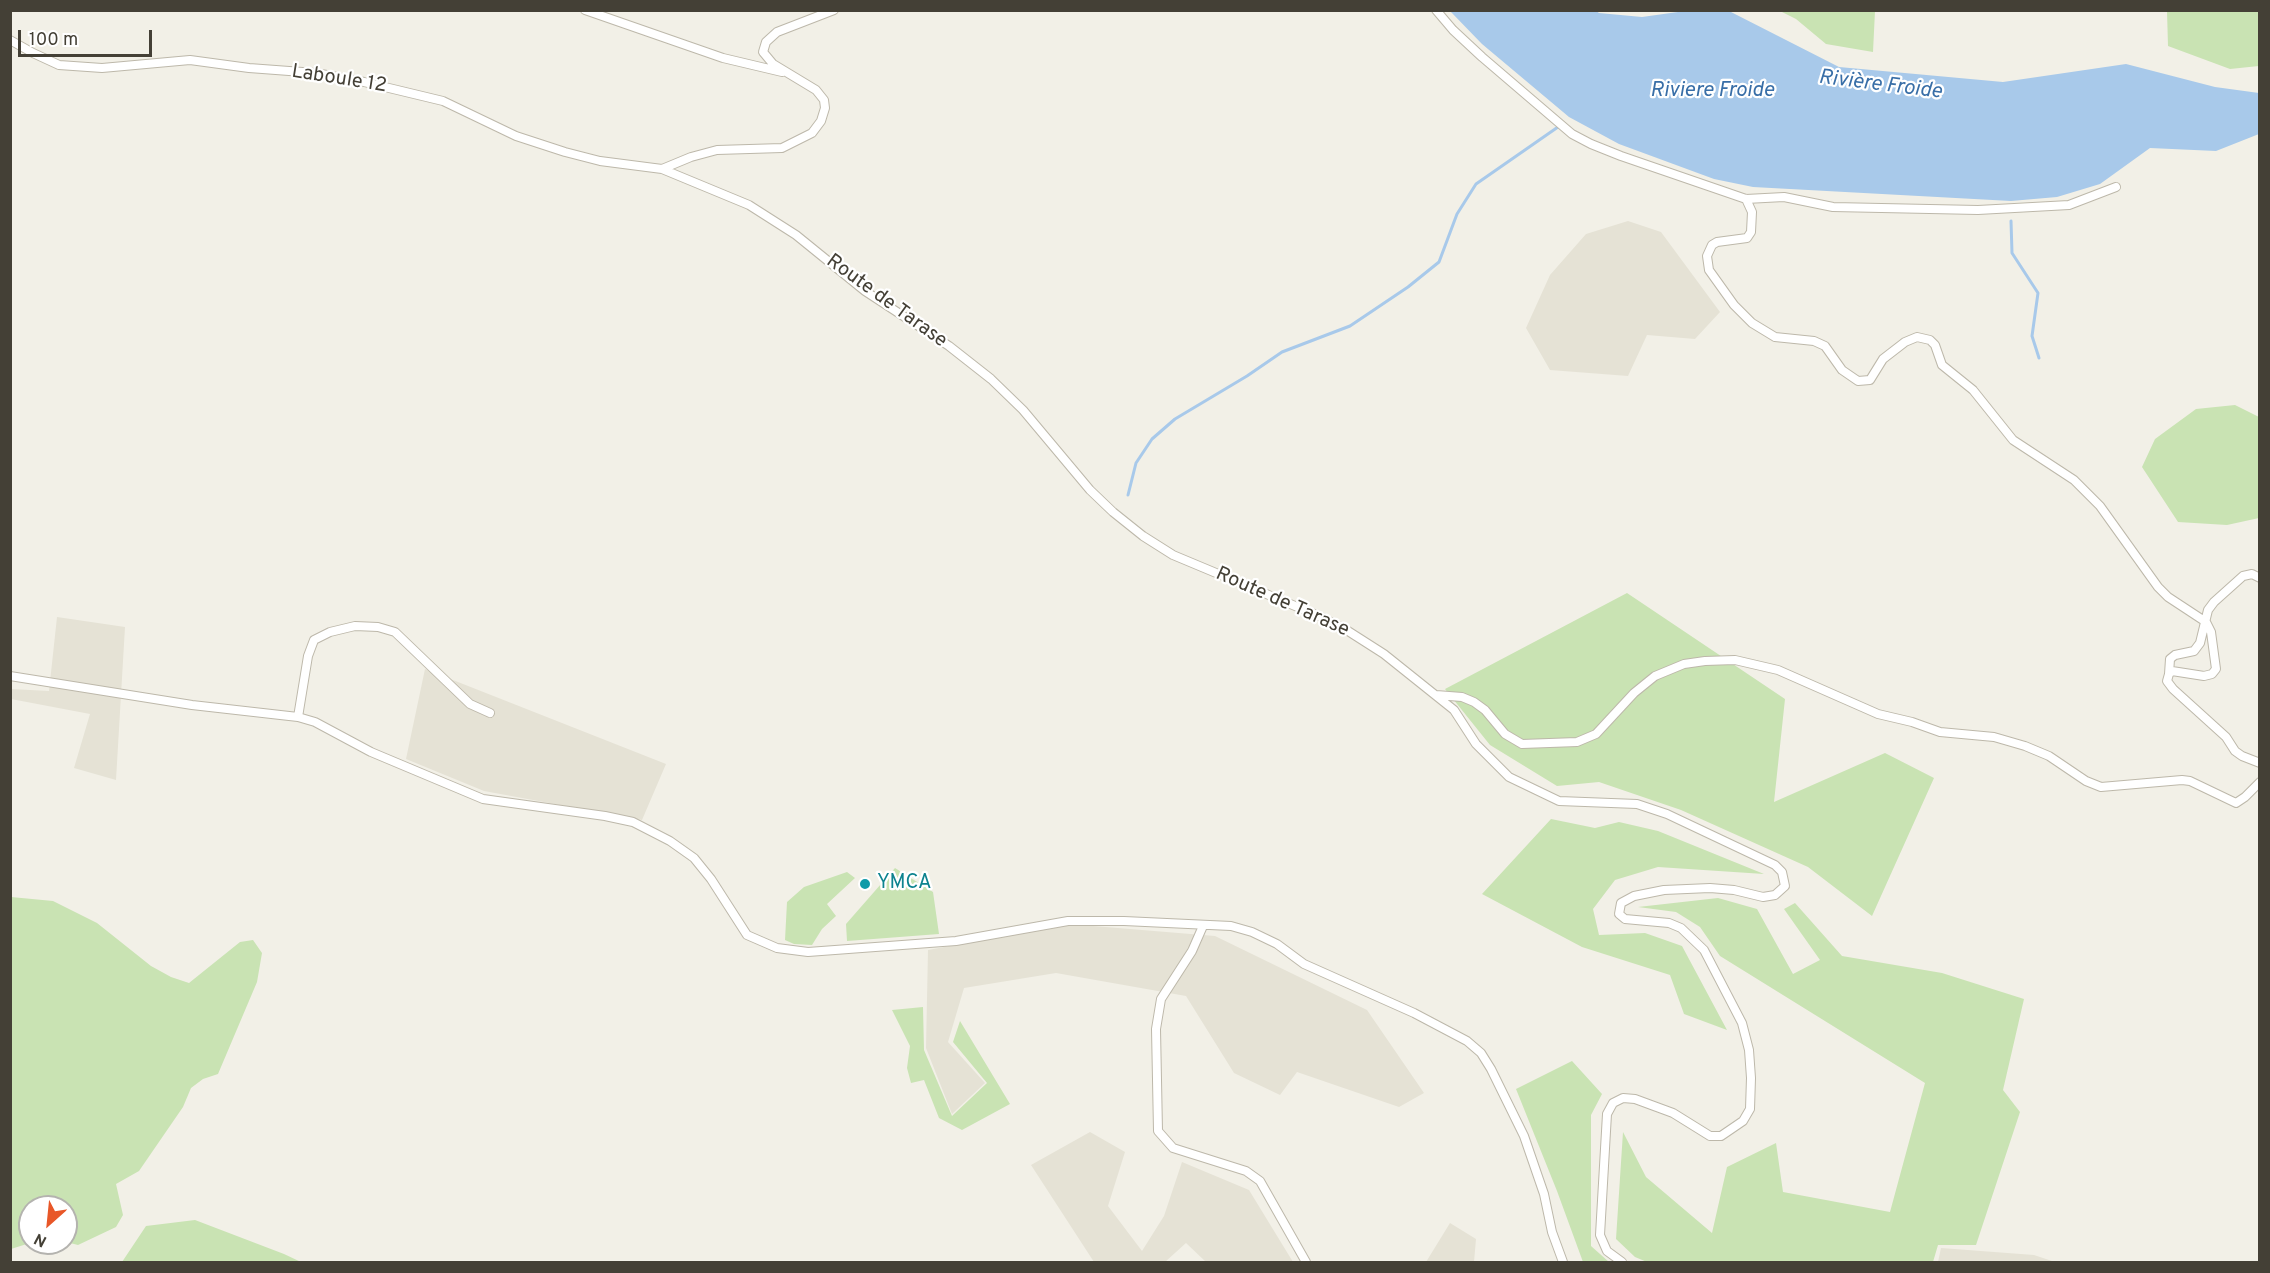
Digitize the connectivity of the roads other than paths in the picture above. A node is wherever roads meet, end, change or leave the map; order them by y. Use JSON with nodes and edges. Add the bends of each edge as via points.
{"nodes":[{"id":1,"x":585,"y":10,"type":"edge"},
{"id":2,"x":834,"y":10,"type":"edge"},
{"id":3,"x":1436,"y":10,"type":"edge"},
{"id":4,"x":10,"y":40,"type":"edge"},
{"id":5,"x":789,"y":74,"type":"junction"},
{"id":6,"x":662,"y":169,"type":"junction"},
{"id":7,"x":2116,"y":187,"type":"dead end"},
{"id":8,"x":1746,"y":199,"type":"junction"},
{"id":9,"x":2259,"y":578,"type":"edge"},
{"id":10,"x":2206,"y":622,"type":"junction"},
{"id":11,"x":2169,"y":674,"type":"junction"},
{"id":12,"x":10,"y":676,"type":"edge"},
{"id":13,"x":1436,"y":694,"type":"junction"},
{"id":14,"x":490,"y":713,"type":"dead end"},
{"id":15,"x":298,"y":717,"type":"junction"},
{"id":16,"x":2259,"y":763,"type":"edge"},
{"id":17,"x":2259,"y":782,"type":"edge"},
{"id":18,"x":1203,"y":926,"type":"junction"},
{"id":19,"x":1306,"y":1263,"type":"edge"},
{"id":20,"x":1563,"y":1263,"type":"edge"},
{"id":21,"x":1622,"y":1263,"type":"edge"}],
"edges":[{"from":1,"to":5,"type":"street","via":[[723,58]]},
{"from":2,"to":5,"type":"street","via":[[777,32],[765,42],[768,58]]},
{"from":3,"to":8,"type":"street","via":[[1482,57],[1572,134],[1621,156]]},
{"from":4,"to":6,"type":"street","name":"Laboule 12","via":[[59,65],[102,68],[190,60],[364,82],[443,101],[516,136],[565,152]]},
{"from":5,"to":6,"type":"street","via":[[816,90],[824,100],[821,121],[812,133],[782,148],[717,150]]},
{"from":6,"to":13,"type":"street","name":"Route de Tarase","via":[[749,205],[796,235],[865,291],[949,346],[1023,410],[1090,490],[1143,536],[1173,555],[1348,631]]},
{"from":7,"to":8,"type":"street","via":[[2069,205],[1978,210],[1833,207],[1784,197]]},
{"from":8,"to":10,"type":"street","via":[[1752,212],[1747,238],[1717,242],[1707,261],[1709,270],[1734,305],[1752,323],[1775,337],[1825,346],[1842,370],[1865,382],[1883,359],[1905,342],[1917,336],[1930,340],[1942,365],[1973,390],[2013,440],[2074,480],[2100,506],[2158,587]]},
{"from":9,"to":10,"type":"street","via":[[2252,574],[2243,576],[2214,602]]},
{"from":10,"to":11,"type":"street","via":[[2197,648],[2170,659]]},
{"from":10,"to":11,"type":"street","via":[[2216,669],[2200,676],[2175,670]]},
{"from":11,"to":16,"type":"street","via":[[2167,681],[2173,689],[2226,737],[2235,751]]},
{"from":12,"to":15,"type":"street","via":[[192,705]]},
{"from":13,"to":17,"type":"street","via":[[1474,702],[1505,734],[1522,744],[1576,742],[1596,734],[1655,676],[1684,664],[1735,660],[1804,681],[1878,714],[1940,732],[1994,737],[2025,746],[2102,787],[2182,780],[2236,803]]},
{"from":13,"to":21,"type":"street","name":"Route de Tarase","via":[[1454,710],[1476,744],[1509,777],[1528,788],[1558,801],[1637,804],[1766,861],[1782,872],[1785,886],[1775,895],[1763,897],[1710,888],[1664,890],[1621,903],[1619,914],[1625,919],[1669,923],[1681,928],[1704,950],[1742,1023],[1751,1078],[1750,1109],[1743,1121],[1722,1136],[1710,1136],[1673,1113],[1635,1099],[1623,1098],[1613,1103],[1607,1114],[1600,1235],[1607,1251]]},
{"from":14,"to":15,"type":"street","via":[[470,704],[395,632],[355,626],[314,640]]},
{"from":15,"to":18,"type":"street","via":[[483,799],[633,822],[694,858],[747,935],[777,948],[808,952],[956,941],[1068,921]]},
{"from":18,"to":19,"type":"street","via":[[1161,999],[1156,1029],[1158,1131],[1173,1148],[1246,1171],[1260,1181]]},
{"from":18,"to":20,"type":"street","via":[[1231,926],[1252,932],[1304,964],[1467,1041],[1481,1053],[1524,1136]]}]}
